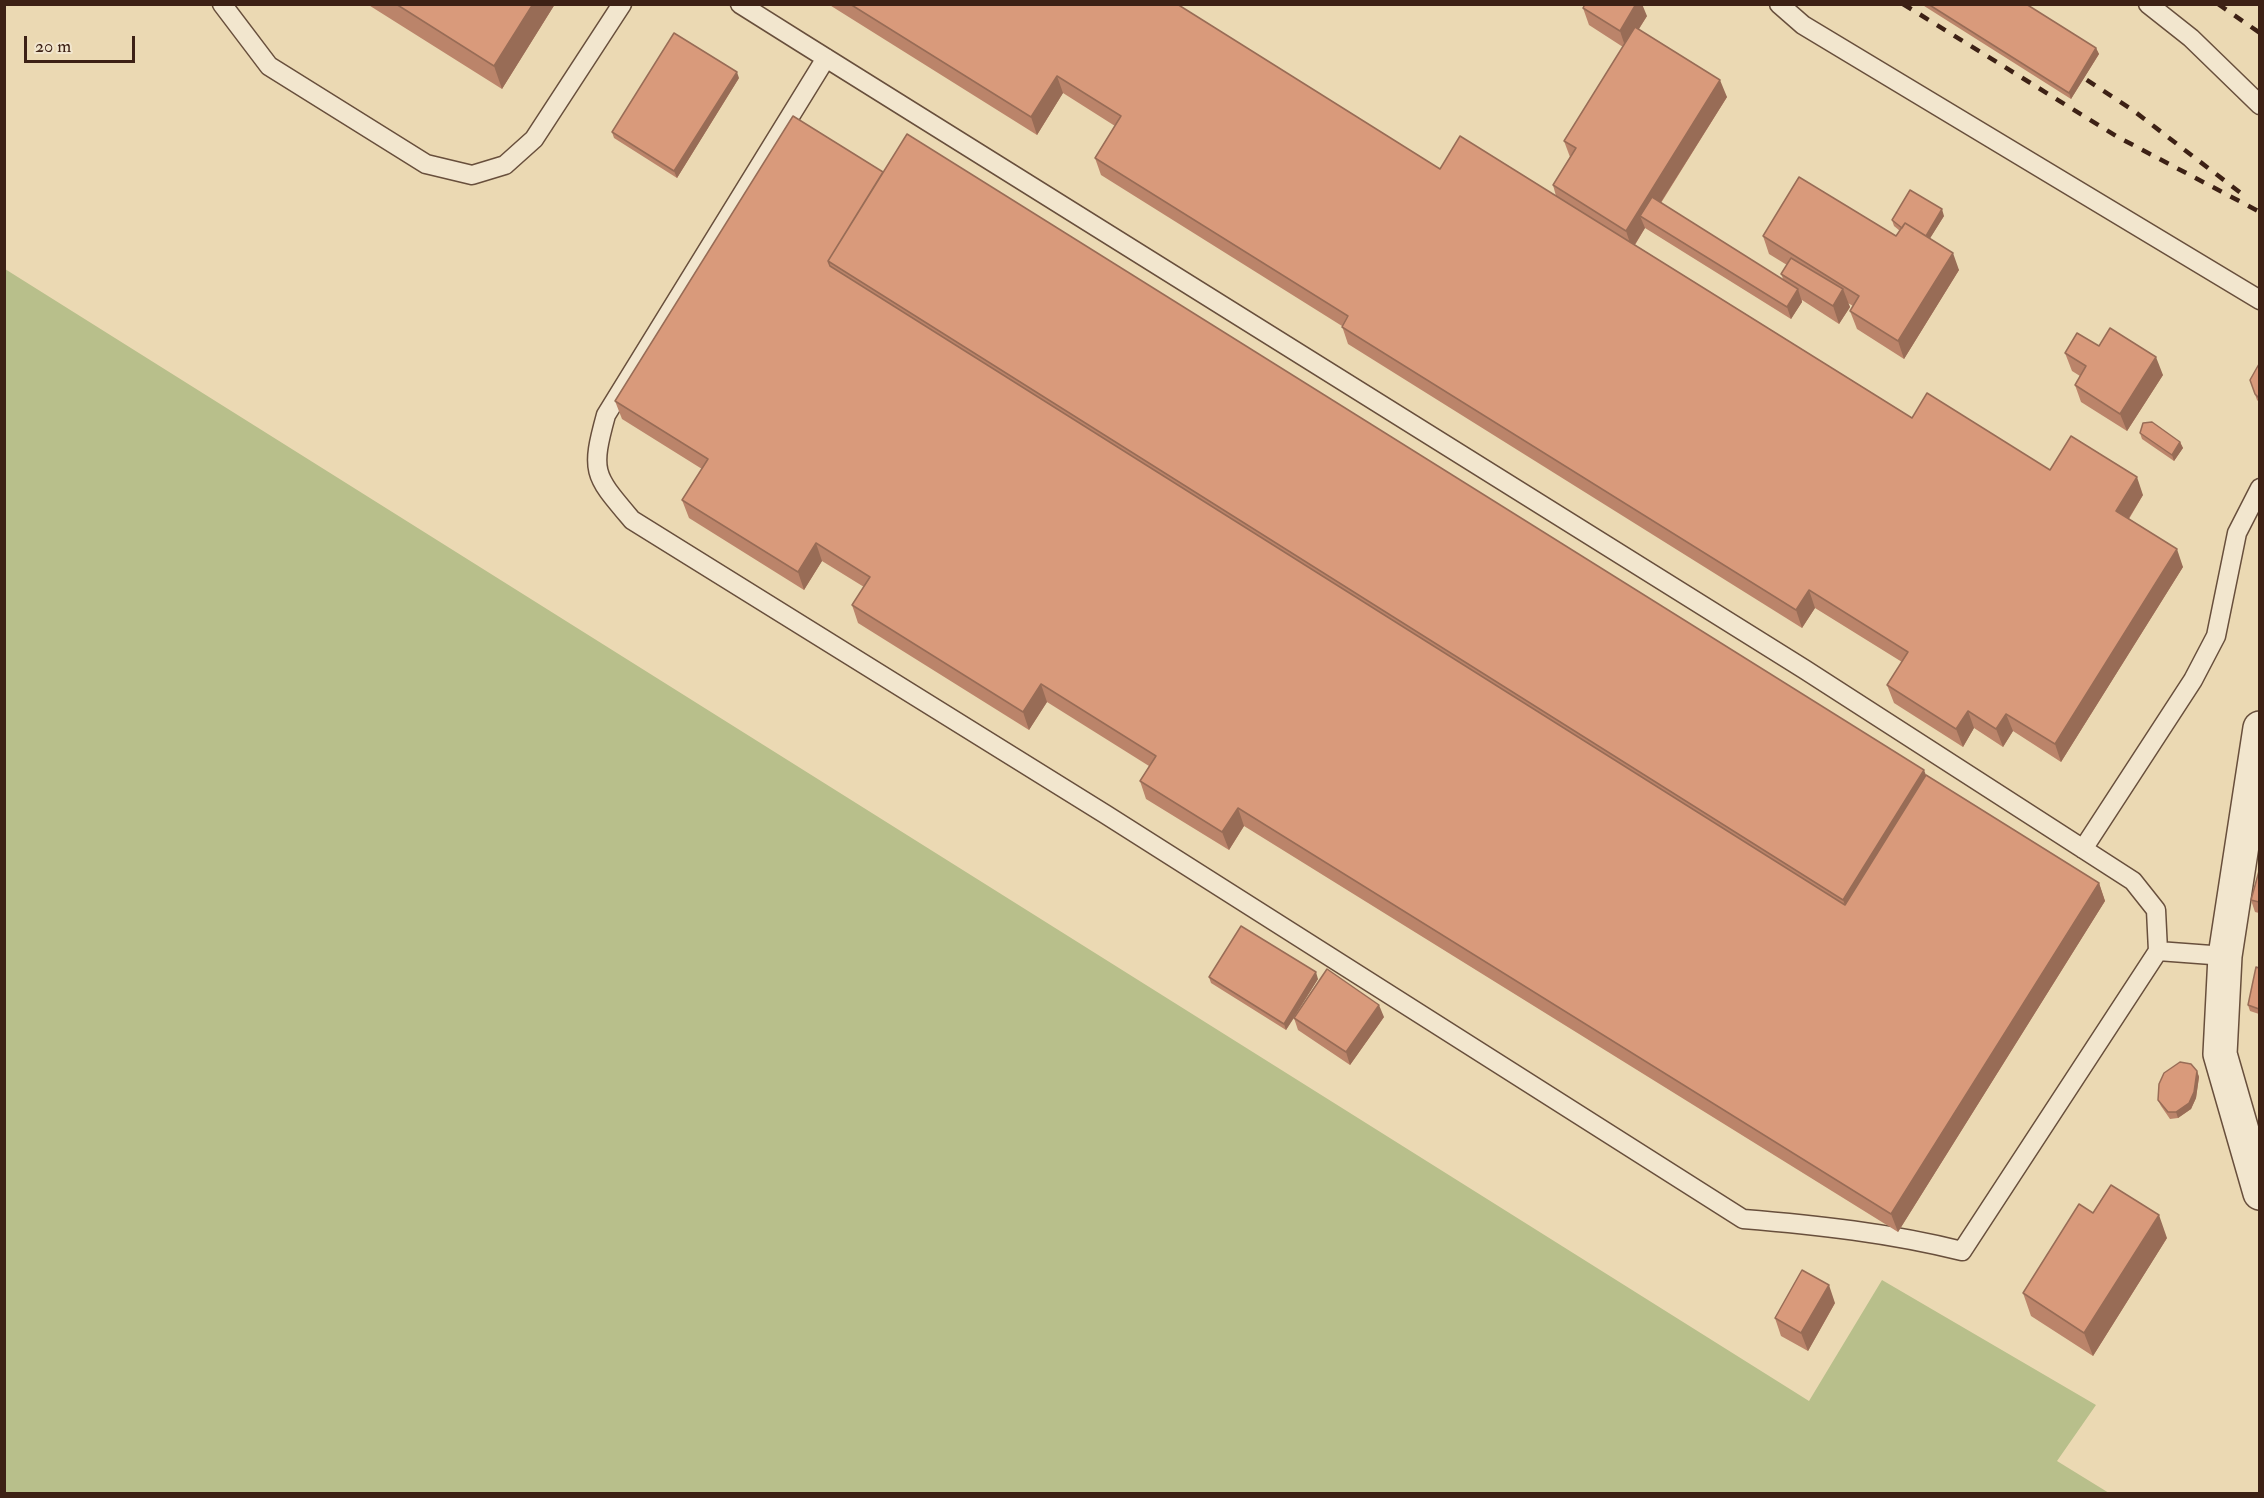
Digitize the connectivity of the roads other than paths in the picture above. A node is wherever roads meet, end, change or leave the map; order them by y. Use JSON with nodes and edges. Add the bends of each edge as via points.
{"nodes":[{"id":1,"x":222,"y":4,"type":"edge"},
{"id":2,"x":622,"y":4,"type":"edge"},
{"id":3,"x":740,"y":4,"type":"edge"},
{"id":4,"x":1779,"y":4,"type":"edge"},
{"id":5,"x":2148,"y":4,"type":"edge"},
{"id":6,"x":826,"y":58,"type":"junction"},
{"id":7,"x":2259,"y":105,"type":"edge"},
{"id":8,"x":2259,"y":300,"type":"edge"},
{"id":9,"x":2259,"y":488,"type":"edge"},
{"id":10,"x":2259,"y":728,"type":"edge"},
{"id":11,"x":2083,"y":849,"type":"junction"},
{"id":12,"x":2158,"y":951,"type":"junction"},
{"id":13,"x":2225,"y":956,"type":"junction"},
{"id":14,"x":2259,"y":1193,"type":"edge"}],
"edges":[{"from":1,"to":2,"type":"lane","via":[[269,66],[426,164],[472,175],[505,165],[534,139]]},
{"from":3,"to":6,"type":"lane"},
{"from":4,"to":8,"type":"lane","via":[[1803,25]]},
{"from":5,"to":7,"type":"lane","via":[[2192,38]]},
{"from":6,"to":11,"type":"lane","via":[[1804,669]]},
{"from":6,"to":12,"type":"lane","via":[[606,414],[595,455],[602,484],[632,520],[1105,814],[1743,1219],[1823,1226],[1962,1251]]},
{"from":9,"to":11,"type":"lane","via":[[2237,532],[2216,636],[2193,680]]},
{"from":10,"to":13,"type":"street"},
{"from":11,"to":12,"type":"lane","via":[[2133,881],[2156,910]]},
{"from":12,"to":13,"type":"lane"},
{"from":13,"to":14,"type":"street","via":[[2220,1054]]}]}
